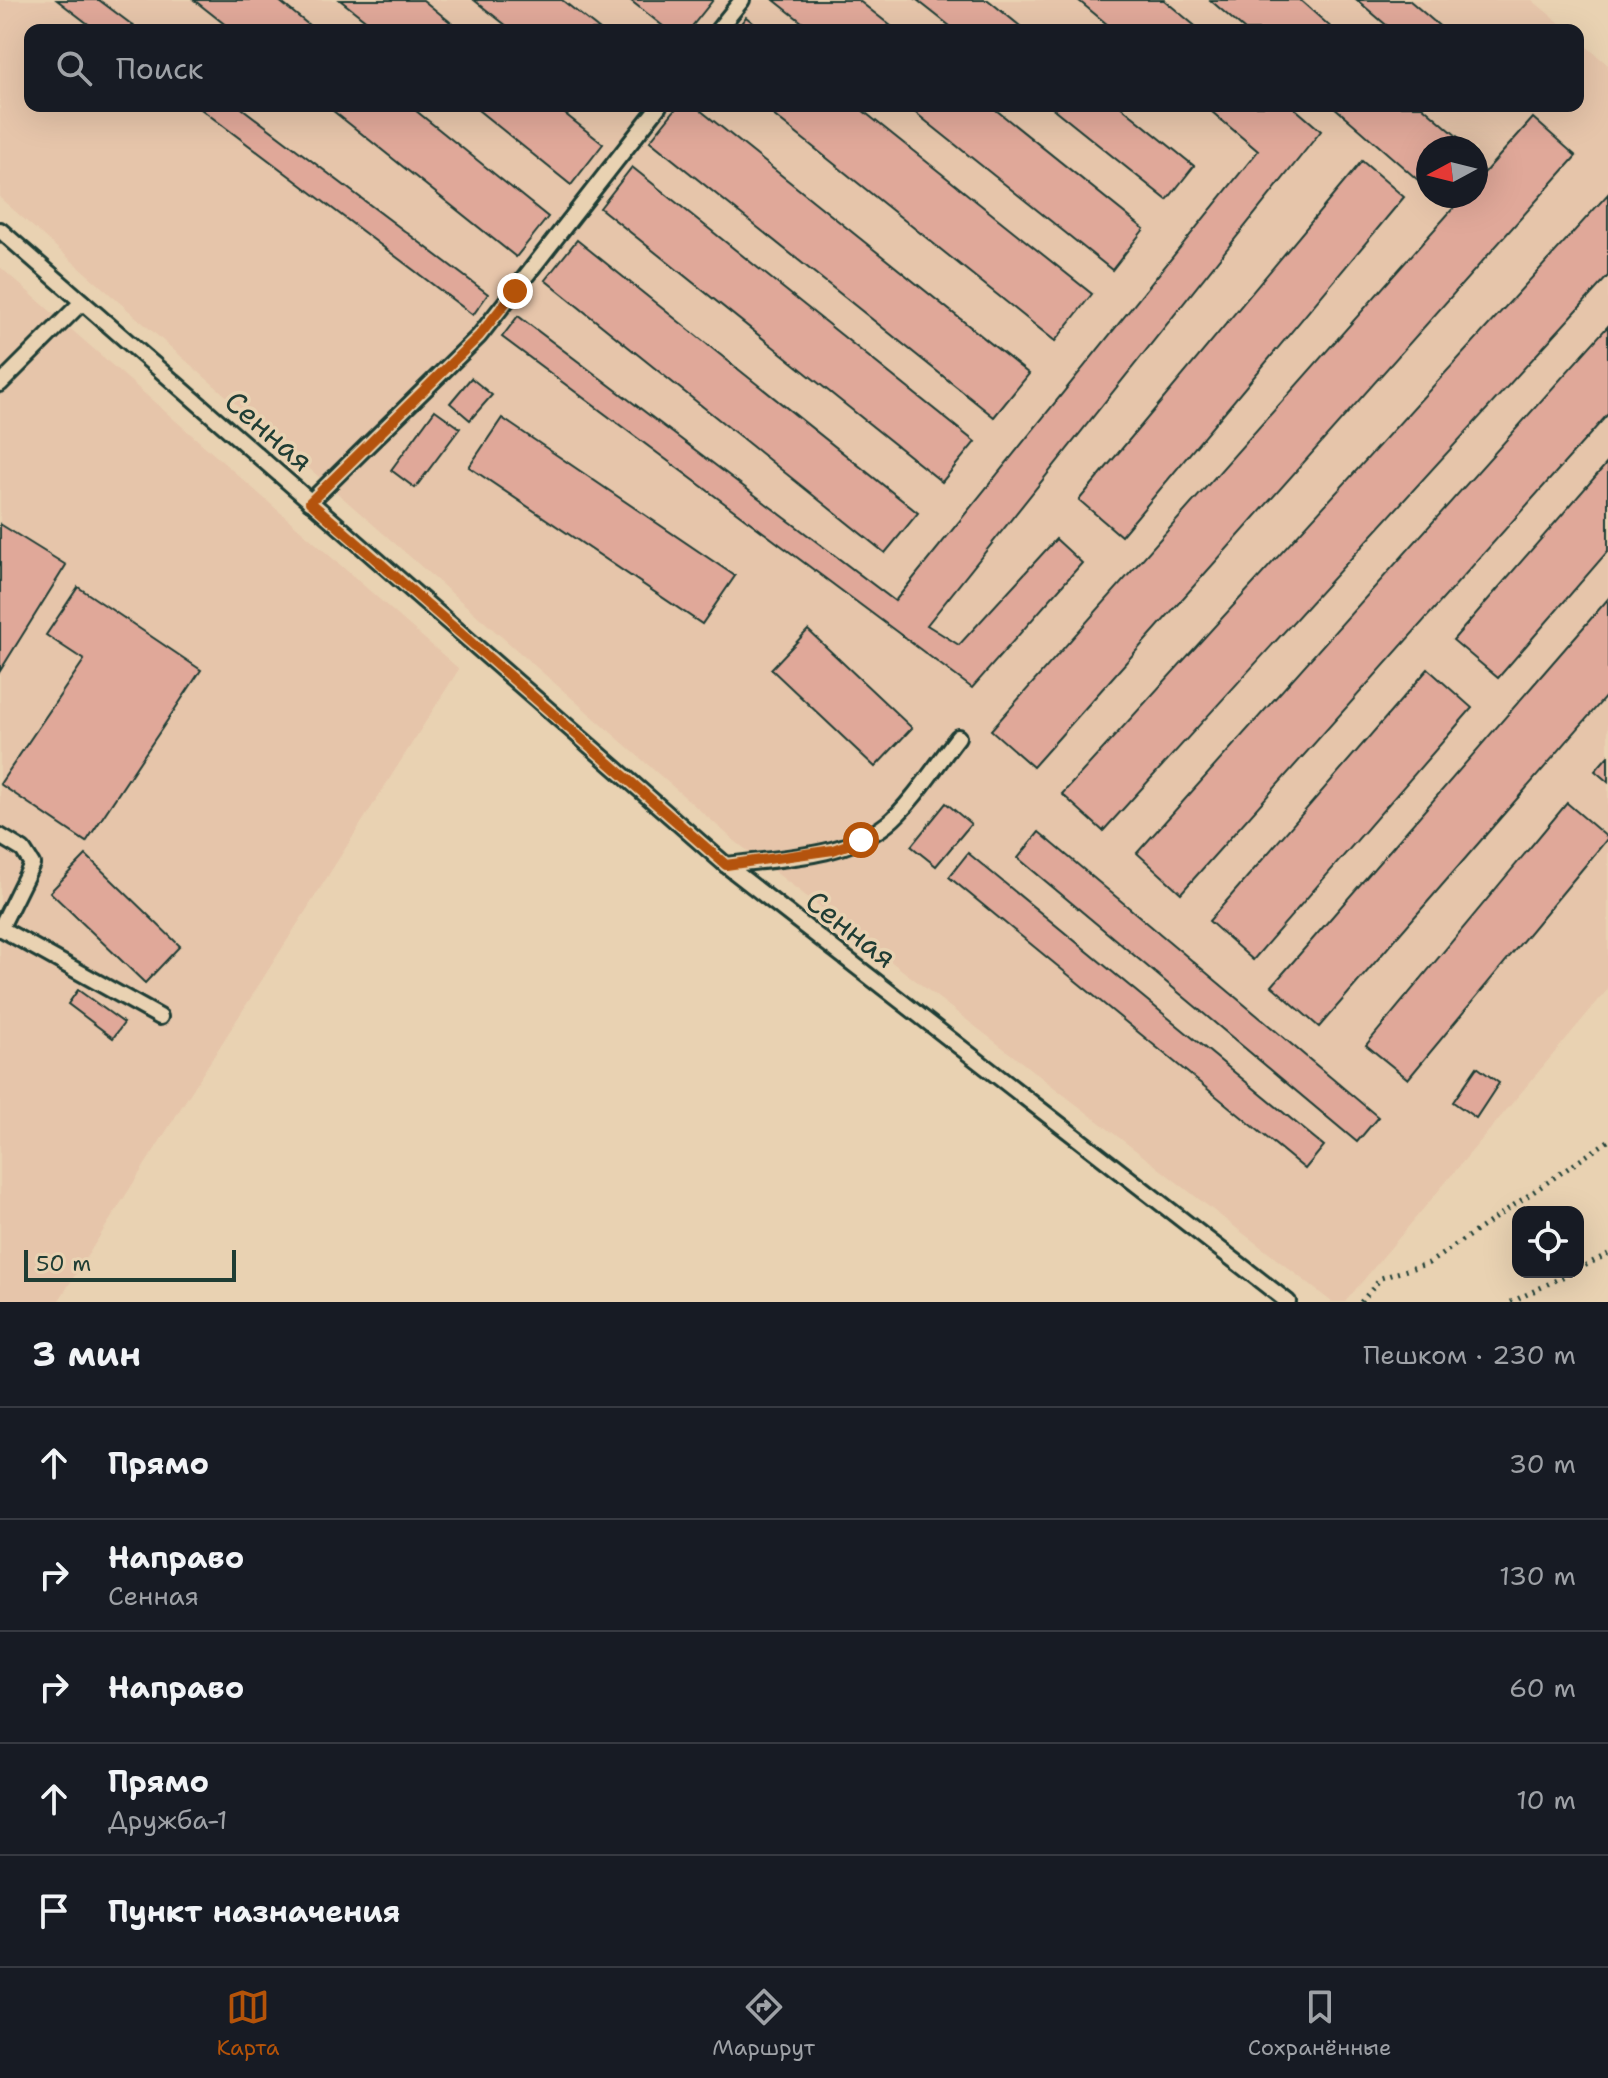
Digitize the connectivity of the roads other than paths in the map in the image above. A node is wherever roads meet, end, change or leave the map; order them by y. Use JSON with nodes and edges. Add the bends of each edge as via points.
{"nodes":[{"id":1,"x":742,"y":0,"type":"edge"},
{"id":2,"x":723,"y":24,"type":"edge"},
{"id":3,"x":654,"y":112,"type":"edge"},
{"id":4,"x":0,"y":230,"type":"edge"},
{"id":5,"x":82,"y":302,"type":"junction"},
{"id":6,"x":0,"y":384,"type":"edge"},
{"id":7,"x":310,"y":502,"type":"junction"},
{"id":8,"x":958,"y":737,"type":"dead end"},
{"id":9,"x":0,"y":836,"type":"edge"},
{"id":10,"x":726,"y":865,"type":"junction"},
{"id":11,"x":0,"y":928,"type":"edge"},
{"id":12,"x":160,"y":1017,"type":"dead end"},
{"id":13,"x":1288,"y":1302,"type":"edge"}],
"edges":[{"from":1,"to":2,"type":"lane"},
{"from":3,"to":7,"type":"lane","via":[[479,336]]},
{"from":4,"to":5,"type":"lane","name":"Сенная"},
{"from":5,"to":6,"type":"lane"},
{"from":5,"to":7,"type":"lane","name":"Сенная"},
{"from":7,"to":10,"type":"lane","name":"Сенная"},
{"from":8,"to":10,"type":"lane","via":[[889,823],[861,840],[833,850]]},
{"from":9,"to":11,"type":"lane","via":[[23,850],[32,864]]},
{"from":10,"to":13,"type":"lane","name":"Сенная"},
{"from":11,"to":12,"type":"lane"}]}
